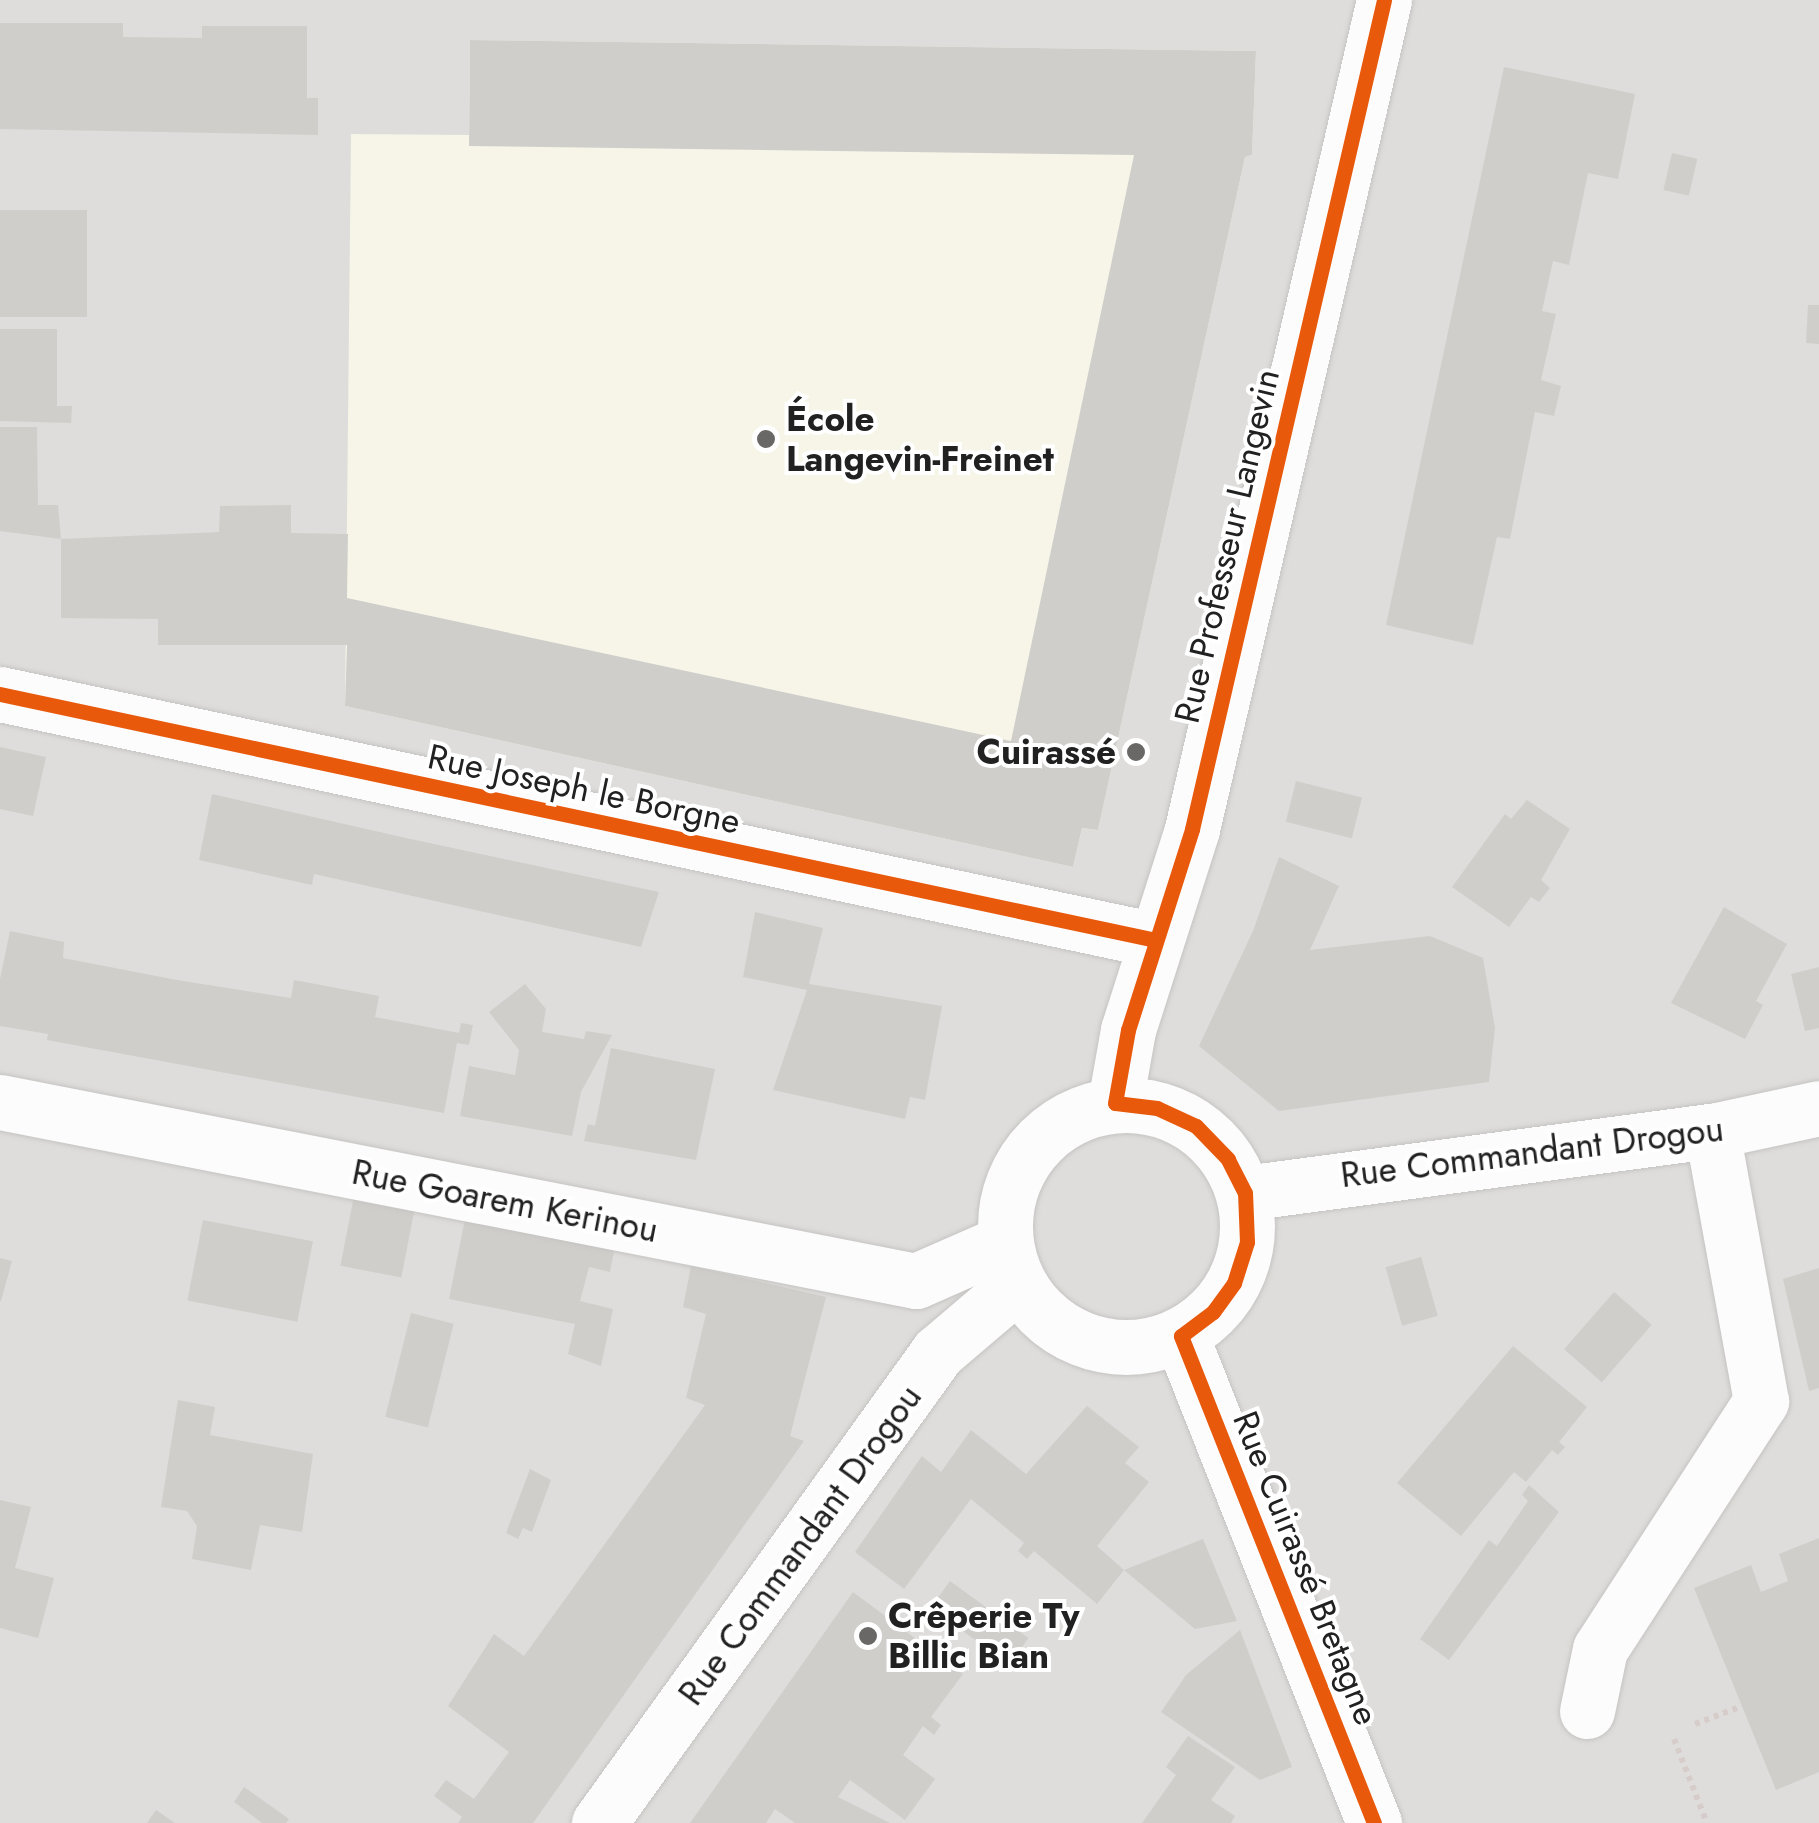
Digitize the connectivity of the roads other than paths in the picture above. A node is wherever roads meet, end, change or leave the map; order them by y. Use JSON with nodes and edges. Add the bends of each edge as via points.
{"nodes":[{"id":1,"x":1384,"y":0,"type":"edge"},
{"id":2,"x":0,"y":694,"type":"edge"},
{"id":3,"x":1155,"y":940,"type":"junction"},
{"id":4,"x":0,"y":1102,"type":"edge"},
{"id":5,"x":1115,"y":1102,"type":"junction"},
{"id":6,"x":1819,"y":1108,"type":"edge"},
{"id":7,"x":1712,"y":1131,"type":"junction"},
{"id":8,"x":1245,"y":1193,"type":"junction"},
{"id":9,"x":1012,"y":1263,"type":"junction"},
{"id":10,"x":1181,"y":1336,"type":"junction"},
{"id":11,"x":1588,"y":1711,"type":"dead end"},
{"id":12,"x":599,"y":1823,"type":"edge"},
{"id":13,"x":1374,"y":1823,"type":"edge"}],
"edges":[{"from":1,"to":3,"type":"street","name":"Rue Professeur Langevin","via":[[1192,829]]},
{"from":2,"to":3,"type":"street","name":"Rue Joseph le Borgne"},
{"from":3,"to":5,"type":"street","name":"Rue Professeur Langevin"},
{"from":4,"to":9,"type":"street","name":"Rue Goarem Kerinou","via":[[916,1281]]},
{"from":5,"to":8,"type":"street","via":[[1156,1108],[1196,1126],[1228,1159]]},
{"from":5,"to":9,"type":"street","via":[[1048,1132],[1020,1165],[1007,1200]]},
{"from":6,"to":7,"type":"street","name":"Rue Commandant Drogou"},
{"from":7,"to":8,"type":"street","name":"Rue Commandant Drogou"},
{"from":7,"to":11,"type":"street","via":[[1761,1401],[1600,1649]]},
{"from":8,"to":10,"type":"street","via":[[1247,1242],[1234,1283],[1213,1312]]},
{"from":9,"to":10,"type":"street","via":[[1045,1318],[1092,1344],[1134,1348]]},
{"from":9,"to":12,"type":"street","name":"Rue Commandant Drogou","via":[[938,1352]]},
{"from":10,"to":13,"type":"street","name":"Rue Cuirassé Bretagne"}]}
